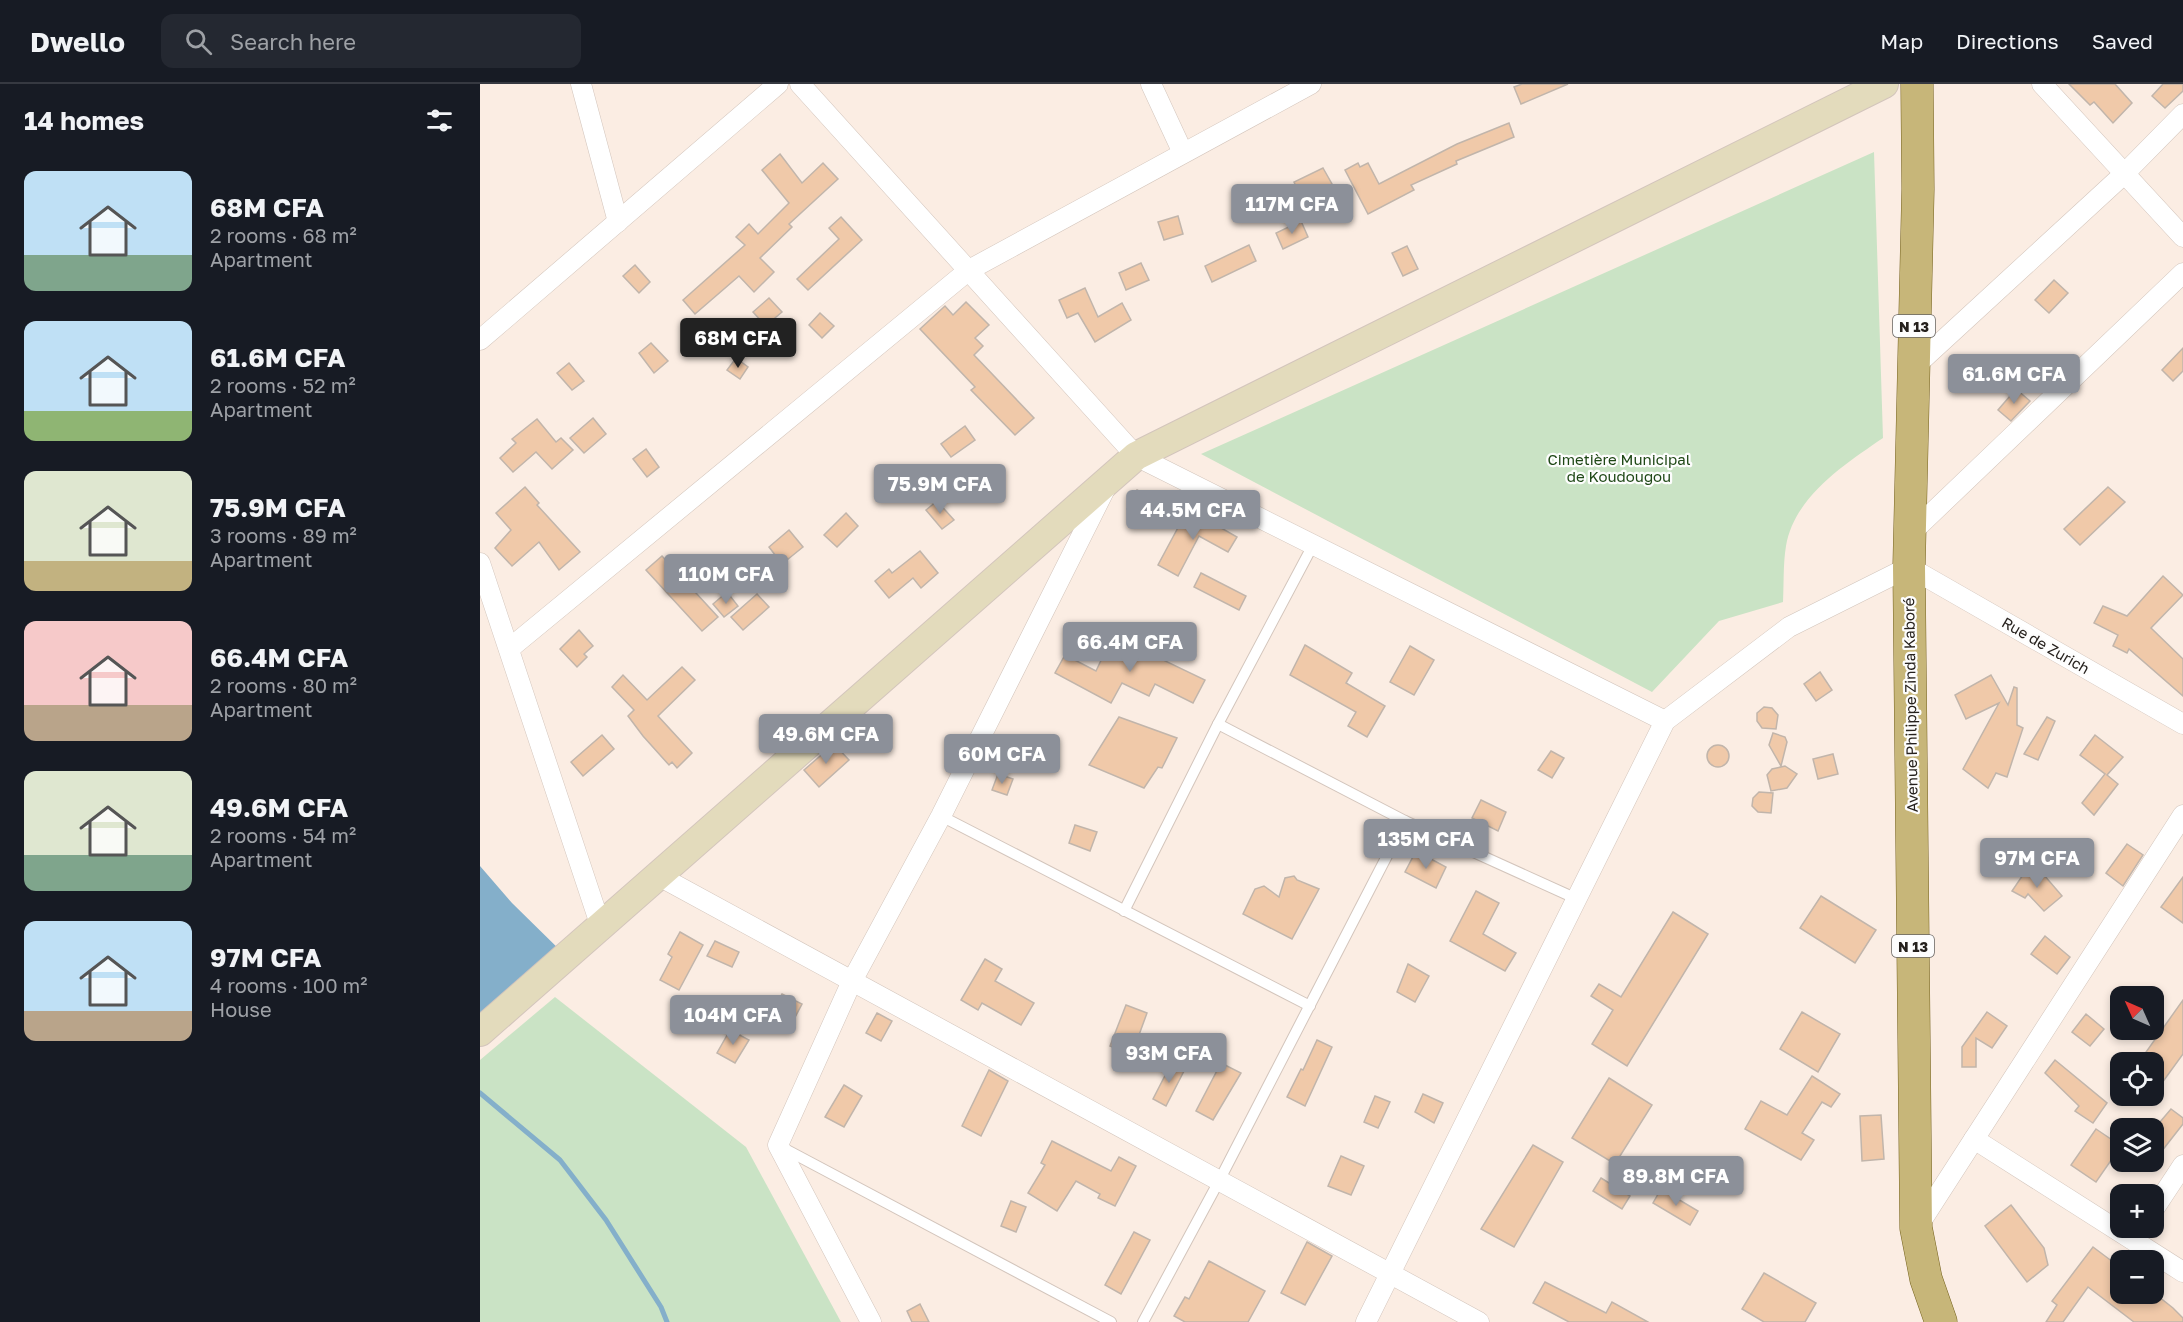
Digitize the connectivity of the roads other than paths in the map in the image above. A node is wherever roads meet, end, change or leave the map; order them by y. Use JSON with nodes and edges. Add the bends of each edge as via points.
{"nodes":[{"id":1,"x":581,"y":84,"type":"edge"},
{"id":2,"x":778,"y":84,"type":"edge"},
{"id":3,"x":800,"y":84,"type":"edge"},
{"id":4,"x":1151,"y":84,"type":"edge"},
{"id":5,"x":1311,"y":84,"type":"edge"},
{"id":6,"x":1917,"y":84,"type":"edge"},
{"id":7,"x":2042,"y":84,"type":"edge"},
{"id":8,"x":1872,"y":86,"type":"edge"},
{"id":9,"x":2183,"y":114,"type":"edge"},
{"id":10,"x":1184,"y":153,"type":"junction"},
{"id":11,"x":2124,"y":174,"type":"junction"},
{"id":12,"x":618,"y":222,"type":"junction"},
{"id":13,"x":2183,"y":237,"type":"edge"},
{"id":14,"x":969,"y":270,"type":"junction"},
{"id":15,"x":2183,"y":273,"type":"edge"},
{"id":16,"x":480,"y":340,"type":"edge"},
{"id":17,"x":1912,"y":368,"type":"junction"},
{"id":18,"x":1136,"y":456,"type":"junction"},
{"id":19,"x":1111,"y":477,"type":"junction"},
{"id":20,"x":1910,"y":534,"type":"junction"},
{"id":21,"x":1314,"y":545,"type":"junction"},
{"id":22,"x":480,"y":563,"type":"edge"},
{"id":23,"x":1909,"y":567,"type":"junction"},
{"id":24,"x":509,"y":649,"type":"junction"},
{"id":25,"x":1665,"y":722,"type":"junction"},
{"id":26,"x":1218,"y":724,"type":"junction"},
{"id":27,"x":2183,"y":724,"type":"edge"},
{"id":28,"x":2183,"y":815,"type":"edge"},
{"id":29,"x":940,"y":816,"type":"junction"},
{"id":30,"x":1405,"y":821,"type":"junction"},
{"id":31,"x":659,"y":876,"type":"junction"},
{"id":32,"x":1577,"y":899,"type":"junction"},
{"id":33,"x":1124,"y":911,"type":"junction"},
{"id":34,"x":601,"y":927,"type":"junction"},
{"id":35,"x":852,"y":981,"type":"junction"},
{"id":36,"x":1310,"y":1006,"type":"junction"},
{"id":37,"x":480,"y":1032,"type":"edge"},
{"id":38,"x":1974,"y":1139,"type":"junction"},
{"id":39,"x":778,"y":1145,"type":"junction"},
{"id":40,"x":2183,"y":1165,"type":"edge"},
{"id":41,"x":1219,"y":1181,"type":"junction"},
{"id":42,"x":2164,"y":1194,"type":"edge"},
{"id":43,"x":2110,"y":1217,"type":"edge"},
{"id":44,"x":1916,"y":1228,"type":"junction"},
{"id":45,"x":2144,"y":1238,"type":"edge"},
{"id":46,"x":2183,"y":1272,"type":"edge"},
{"id":47,"x":1390,"y":1274,"type":"junction"},
{"id":48,"x":871,"y":1322,"type":"edge"},
{"id":49,"x":1111,"y":1322,"type":"edge"},
{"id":50,"x":1143,"y":1322,"type":"edge"},
{"id":51,"x":1366,"y":1322,"type":"edge"},
{"id":52,"x":1479,"y":1322,"type":"edge"},
{"id":53,"x":1941,"y":1322,"type":"edge"}],
"edges":[{"from":1,"to":12,"type":"street"},
{"from":2,"to":12,"type":"street"},
{"from":3,"to":14,"type":"street"},
{"from":4,"to":10,"type":"street"},
{"from":5,"to":10,"type":"street"},
{"from":6,"to":17,"type":"main road","name":"Avenue Philippe Zinda Kaboré","number":"N 13"},
{"from":7,"to":11,"type":"street"},
{"from":8,"to":18,"type":"street"},
{"from":9,"to":11,"type":"street"},
{"from":10,"to":14,"type":"street"},
{"from":11,"to":13,"type":"street"},
{"from":11,"to":17,"type":"street"},
{"from":12,"to":16,"type":"street"},
{"from":14,"to":18,"type":"street"},
{"from":14,"to":24,"type":"street"},
{"from":15,"to":20,"type":"street"},
{"from":17,"to":20,"type":"main road","name":"Avenue Philippe Zinda Kaboré","number":"N 13"},
{"from":18,"to":19,"type":"street"},
{"from":18,"to":21,"type":"street"},
{"from":19,"to":29,"type":"street"},
{"from":19,"to":31,"type":"street"},
{"from":20,"to":23,"type":"main road","name":"Avenue Philippe Zinda Kaboré","number":"N 13"},
{"from":21,"to":25,"type":"street"},
{"from":21,"to":26,"type":"lane"},
{"from":22,"to":24,"type":"street"},
{"from":23,"to":25,"type":"street","via":[[1790,627]]},
{"from":23,"to":27,"type":"street","name":"Rue de Zurich"},
{"from":23,"to":44,"type":"main road","name":"Avenue Philippe Zinda Kaboré","number":"N 13"},
{"from":24,"to":34,"type":"street"},
{"from":25,"to":32,"type":"street"},
{"from":26,"to":30,"type":"lane"},
{"from":26,"to":33,"type":"lane"},
{"from":28,"to":38,"type":"street"},
{"from":29,"to":33,"type":"lane"},
{"from":29,"to":35,"type":"street"},
{"from":30,"to":32,"type":"lane"},
{"from":30,"to":36,"type":"lane"},
{"from":31,"to":34,"type":"street"},
{"from":31,"to":35,"type":"street"},
{"from":32,"to":47,"type":"street"},
{"from":33,"to":36,"type":"lane"},
{"from":34,"to":37,"type":"street"},
{"from":35,"to":39,"type":"street"},
{"from":35,"to":41,"type":"street"},
{"from":36,"to":41,"type":"lane"},
{"from":38,"to":43,"type":"street"},
{"from":38,"to":44,"type":"street"},
{"from":39,"to":48,"type":"street"},
{"from":39,"to":49,"type":"lane"},
{"from":40,"to":42,"type":"street"},
{"from":41,"to":47,"type":"street"},
{"from":41,"to":50,"type":"lane"},
{"from":44,"to":53,"type":"main road","name":"Avenue Philippe Zinda Kaboré","number":"N 13","via":[[1926,1279]]},
{"from":45,"to":46,"type":"street"},
{"from":47,"to":51,"type":"street"},
{"from":47,"to":52,"type":"street"}]}
